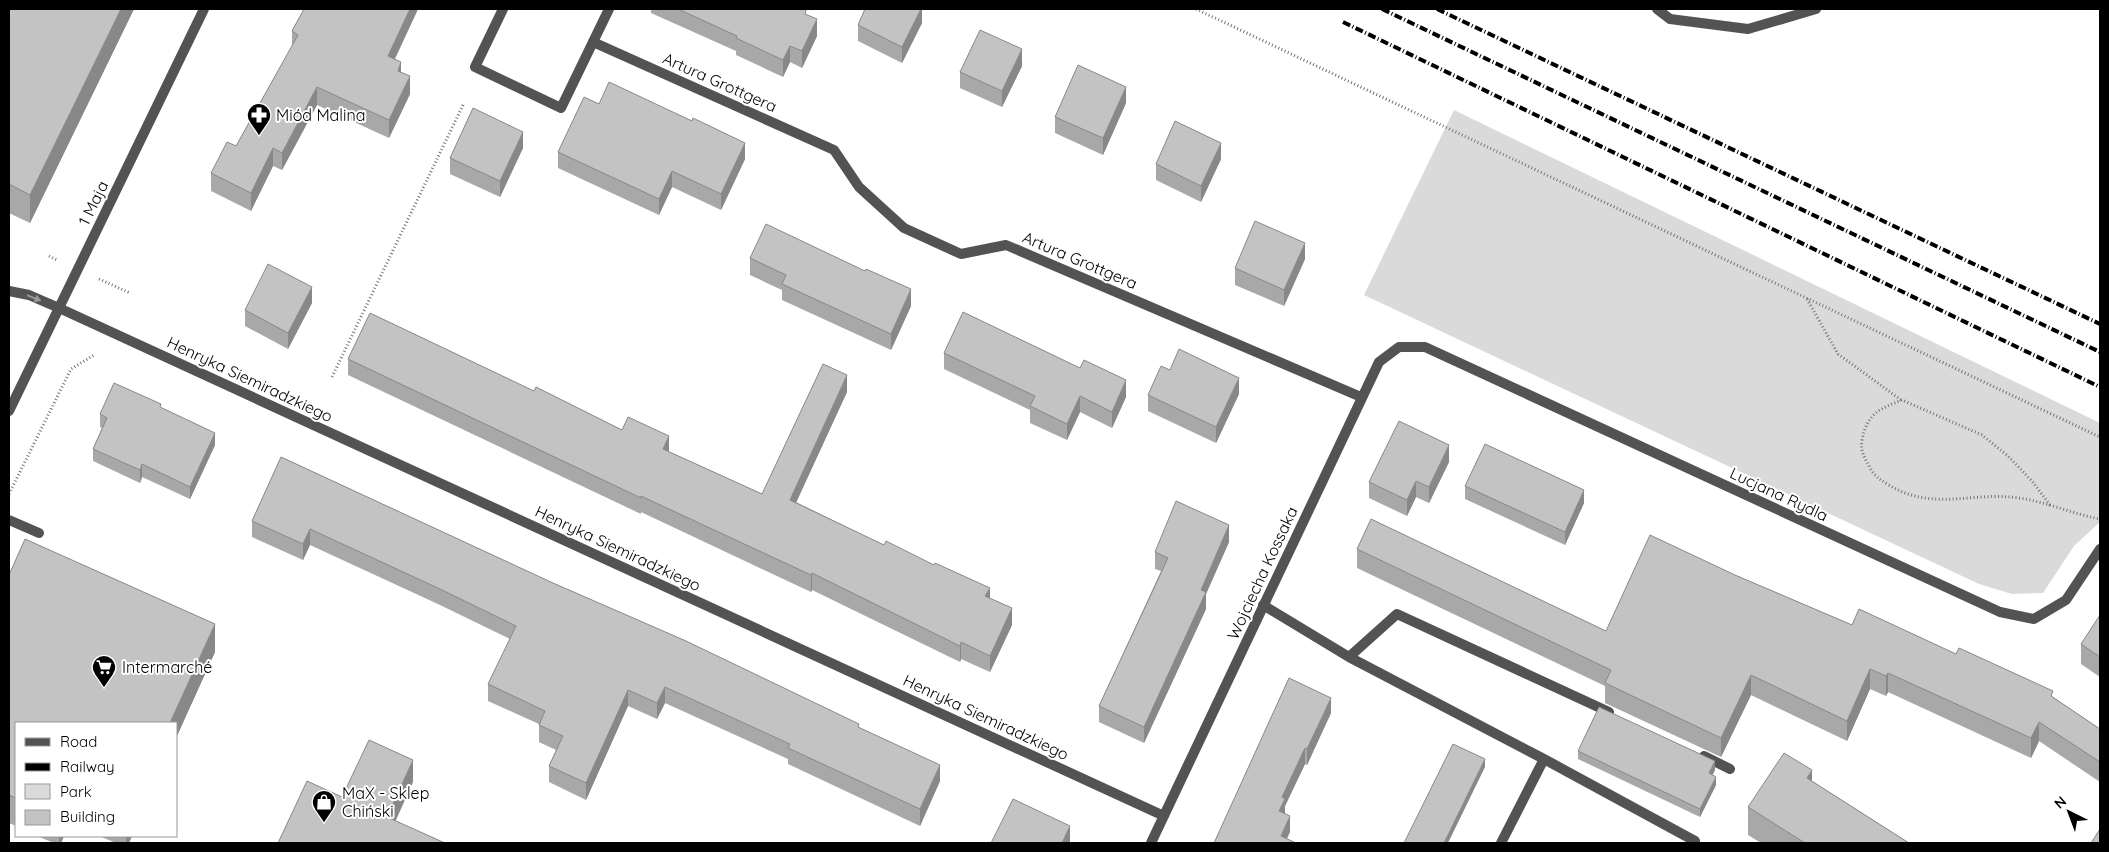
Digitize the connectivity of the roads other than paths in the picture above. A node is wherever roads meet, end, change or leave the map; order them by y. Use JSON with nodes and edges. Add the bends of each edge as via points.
{"nodes":[{"id":1,"x":204,"y":9,"type":"edge"},
{"id":2,"x":503,"y":9,"type":"edge"},
{"id":3,"x":609,"y":9,"type":"edge"},
{"id":4,"x":1657,"y":9,"type":"edge"},
{"id":5,"x":1816,"y":9,"type":"edge"},
{"id":6,"x":593,"y":42,"type":"junction"},
{"id":7,"x":9,"y":291,"type":"edge"},
{"id":8,"x":59,"y":308,"type":"junction"},
{"id":9,"x":1425,"y":347,"type":"joint"},
{"id":10,"x":1361,"y":397,"type":"junction"},
{"id":11,"x":9,"y":411,"type":"edge"},
{"id":12,"x":9,"y":520,"type":"edge"},
{"id":13,"x":39,"y":534,"type":"dead end"},
{"id":14,"x":2100,"y":549,"type":"edge"},
{"id":15,"x":1263,"y":606,"type":"junction"},
{"id":16,"x":1349,"y":657,"type":"junction"},
{"id":17,"x":1622,"y":718,"type":"edge"},
{"id":18,"x":1694,"y":752,"type":"edge"},
{"id":19,"x":1544,"y":759,"type":"junction"},
{"id":20,"x":1730,"y":768,"type":"dead end"},
{"id":21,"x":1164,"y":816,"type":"junction"},
{"id":22,"x":1694,"y":841,"type":"dead end"},
{"id":23,"x":1151,"y":843,"type":"edge"},
{"id":24,"x":1501,"y":843,"type":"edge"}],
"edges":[{"from":1,"to":8,"type":"street","name":"1 Maja"},
{"from":2,"to":6,"type":"street","via":[[475,67],[561,108]]},
{"from":3,"to":6,"type":"street"},
{"from":4,"to":5,"type":"street","via":[[1670,19],[1748,29]]},
{"from":6,"to":10,"type":"street","name":"Artura Grottgera","via":[[834,150],[860,187],[904,228],[953,251],[961,254],[1006,245]]},
{"from":7,"to":8,"type":"street","name":"Henryka Siemiradzkiego","one_way":true,"via":[[29,295]]},
{"from":8,"to":11,"type":"street","name":"1 Maja"},
{"from":8,"to":21,"type":"street","name":"Henryka Siemiradzkiego"},
{"from":9,"to":10,"type":"street","name":"Wojciecha Kossaka","via":[[1399,347],[1378,362]]},
{"from":9,"to":14,"type":"street","name":"Lucjana Rydla","via":[[2000,612],[2034,619],[2066,600]]},
{"from":10,"to":15,"type":"street","name":"Wojciecha Kossaka"},
{"from":12,"to":13,"type":"street"},
{"from":15,"to":16,"type":"street"},
{"from":15,"to":21,"type":"street","name":"Wojciecha Kossaka"},
{"from":16,"to":17,"type":"street","via":[[1397,614]]},
{"from":16,"to":19,"type":"street"},
{"from":18,"to":20,"type":"street"},
{"from":19,"to":22,"type":"street"},
{"from":19,"to":24,"type":"street"},
{"from":21,"to":23,"type":"street","name":"Wojciecha Kossaka"}]}
